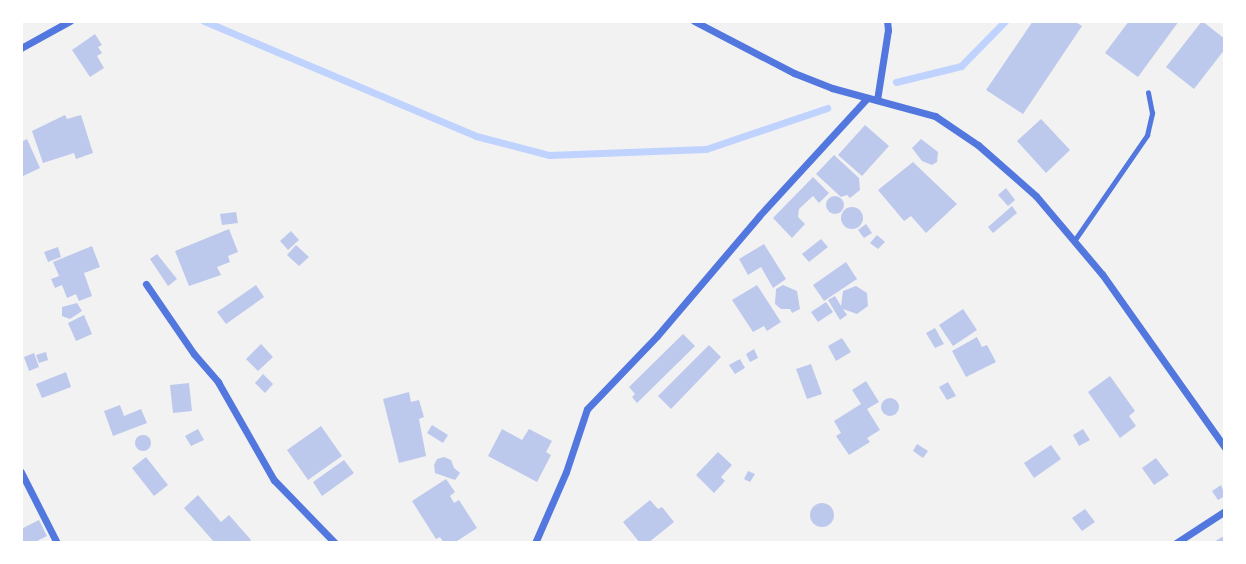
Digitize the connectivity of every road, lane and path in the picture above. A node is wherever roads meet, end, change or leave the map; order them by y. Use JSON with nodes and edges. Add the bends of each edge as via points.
{"nodes":[{"id":1,"x":70,"y":21,"type":"edge"},
{"id":2,"x":694,"y":21,"type":"edge"},
{"id":3,"x":887,"y":21,"type":"edge"},
{"id":4,"x":21,"y":48,"type":"edge"},
{"id":5,"x":1148,"y":92,"type":"dead end"},
{"id":6,"x":867,"y":97,"type":"junction"},
{"id":7,"x":877,"y":100,"type":"junction"},
{"id":8,"x":1074,"y":241,"type":"junction"},
{"id":9,"x":146,"y":284,"type":"dead end"},
{"id":10,"x":1225,"y":448,"type":"edge"},
{"id":11,"x":21,"y":472,"type":"edge"},
{"id":12,"x":1225,"y":511,"type":"edge"},
{"id":13,"x":57,"y":543,"type":"edge"},
{"id":14,"x":335,"y":543,"type":"edge"},
{"id":15,"x":535,"y":543,"type":"edge"},
{"id":16,"x":1176,"y":543,"type":"edge"}],
"edges":[{"from":1,"to":4,"type":"street"},
{"from":2,"to":6,"type":"street","via":[[794,74]]},
{"from":3,"to":7,"type":"street"},
{"from":5,"to":8,"type":"lane","via":[[1152,113],[1147,135]]},
{"from":6,"to":7,"type":"street"},
{"from":6,"to":15,"type":"street","via":[[587,409]]},
{"from":7,"to":8,"type":"street","via":[[935,116],[978,145],[1036,196]]},
{"from":8,"to":10,"type":"street","via":[[1159,351]]},
{"from":9,"to":14,"type":"street","via":[[218,382],[274,480]]},
{"from":11,"to":13,"type":"street"},
{"from":12,"to":16,"type":"street"}]}
